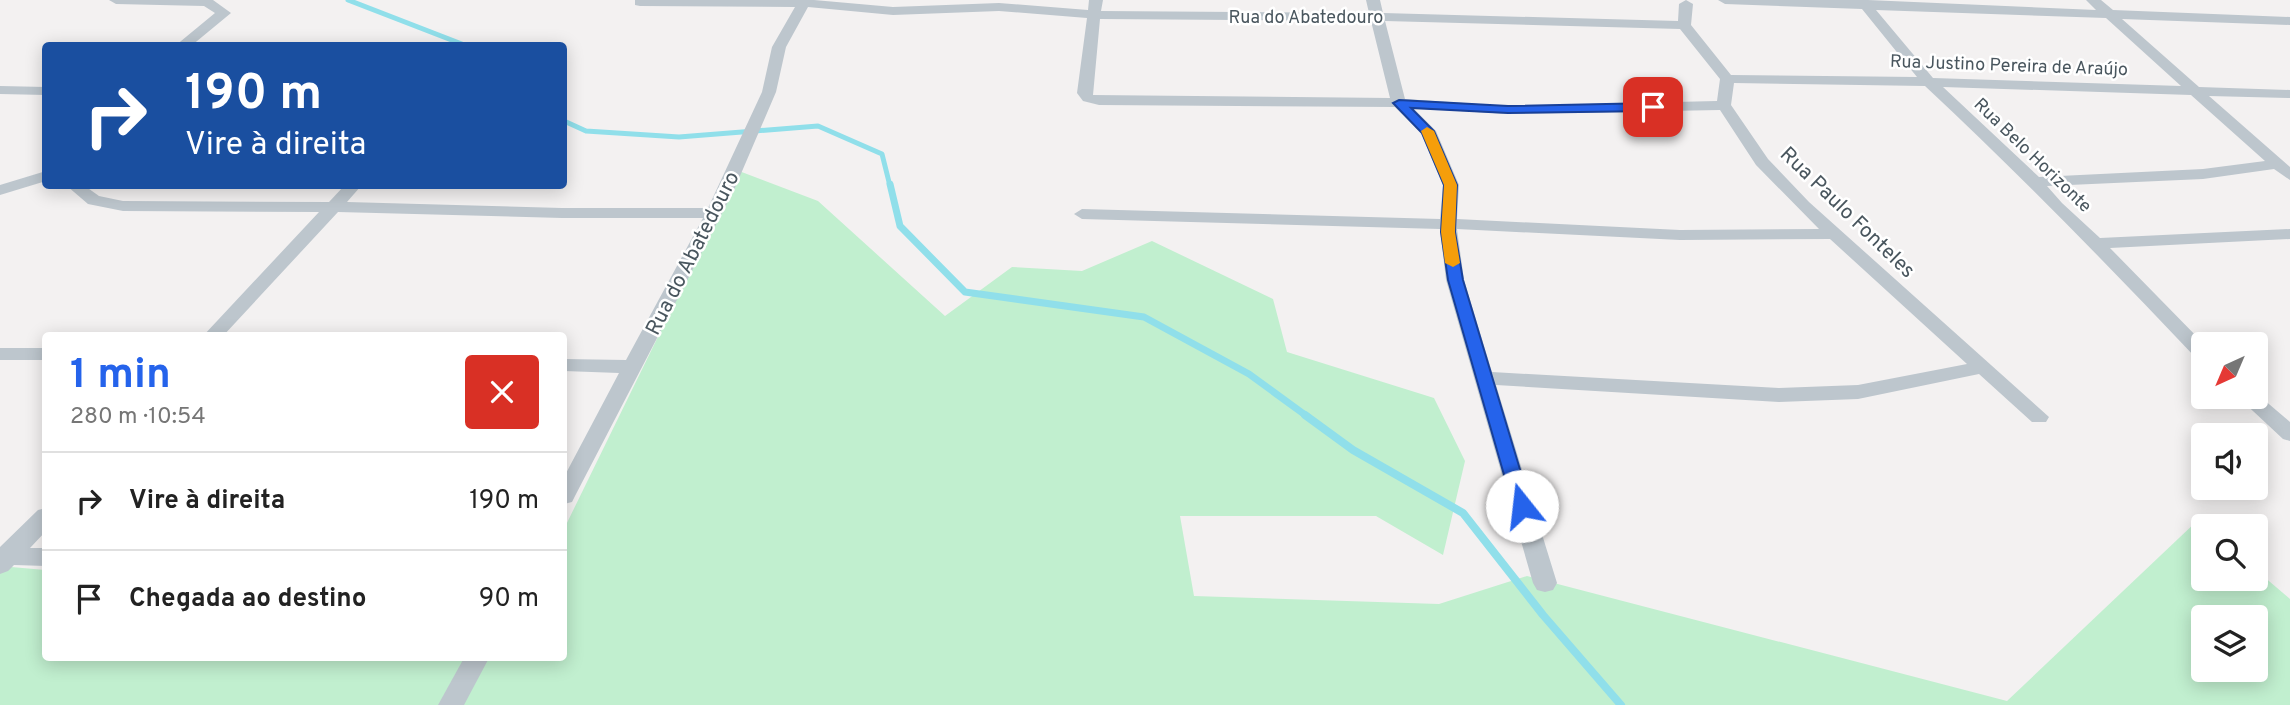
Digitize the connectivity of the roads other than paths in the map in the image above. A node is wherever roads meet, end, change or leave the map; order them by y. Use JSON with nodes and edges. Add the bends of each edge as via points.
{"nodes":[{"id":1,"x":116,"y":0,"type":"edge"},
{"id":2,"x":1373,"y":0,"type":"edge"},
{"id":3,"x":1725,"y":0,"type":"edge"},
{"id":4,"x":2093,"y":0,"type":"edge"},
{"id":5,"x":804,"y":1,"type":"edge"},
{"id":6,"x":1688,"y":1,"type":"edge"},
{"id":7,"x":640,"y":2,"type":"dead end"},
{"id":8,"x":1864,"y":3,"type":"edge"},
{"id":9,"x":1096,"y":7,"type":"edge"},
{"id":10,"x":2110,"y":15,"type":"junction"},
{"id":11,"x":1376,"y":17,"type":"junction"},
{"id":12,"x":2290,"y":21,"type":"edge"},
{"id":13,"x":1684,"y":25,"type":"junction"},
{"id":14,"x":187,"y":42,"type":"edge"},
{"id":15,"x":1727,"y":79,"type":"junction"},
{"id":16,"x":1929,"y":82,"type":"junction"},
{"id":17,"x":0,"y":90,"type":"edge"},
{"id":18,"x":2194,"y":90,"type":"junction"},
{"id":19,"x":42,"y":91,"type":"edge"},
{"id":20,"x":2290,"y":94,"type":"edge"},
{"id":21,"x":1399,"y":103,"type":"junction"},
{"id":22,"x":1724,"y":105,"type":"junction"},
{"id":23,"x":2283,"y":169,"type":"edge"},
{"id":24,"x":42,"y":177,"type":"edge"},
{"id":25,"x":2035,"y":182,"type":"junction"},
{"id":26,"x":79,"y":189,"type":"edge"},
{"id":27,"x":350,"y":189,"type":"edge"},
{"id":28,"x":0,"y":190,"type":"edge"},
{"id":29,"x":332,"y":206,"type":"junction"},
{"id":30,"x":714,"y":213,"type":"junction"},
{"id":31,"x":1082,"y":214,"type":"dead end"},
{"id":32,"x":1449,"y":224,"type":"junction"},
{"id":33,"x":1834,"y":234,"type":"junction"},
{"id":34,"x":2290,"y":234,"type":"edge"},
{"id":35,"x":2095,"y":243,"type":"junction"},
{"id":36,"x":216,"y":332,"type":"edge"},
{"id":37,"x":2191,"y":342,"type":"edge"},
{"id":38,"x":0,"y":354,"type":"edge"},
{"id":39,"x":42,"y":354,"type":"edge"},
{"id":40,"x":567,"y":365,"type":"edge"},
{"id":41,"x":632,"y":367,"type":"junction"},
{"id":42,"x":1983,"y":367,"type":"junction"},
{"id":43,"x":1484,"y":378,"type":"junction"},
{"id":44,"x":2264,"y":410,"type":"edge"},
{"id":45,"x":2039,"y":417,"type":"dead end"},
{"id":46,"x":2286,"y":427,"type":"edge"},
{"id":47,"x":567,"y":490,"type":"edge"},
{"id":48,"x":42,"y":520,"type":"edge"},
{"id":49,"x":42,"y":557,"type":"edge"},
{"id":50,"x":3,"y":559,"type":"edge"},
{"id":51,"x":1545,"y":583,"type":"dead end"},
{"id":52,"x":475,"y":661,"type":"edge"},
{"id":53,"x":452,"y":705,"type":"edge"}],
"edges":[{"from":1,"to":14,"type":"street","via":[[207,2],[219,7],[224,13]]},
{"from":2,"to":11,"type":"street"},
{"from":3,"to":8,"type":"street"},
{"from":4,"to":10,"type":"street"},
{"from":5,"to":7,"type":"street","name":"Rua do Abatedouro"},
{"from":5,"to":9,"type":"street","name":"Rua do Abatedouro","via":[[893,11]]},
{"from":5,"to":30,"type":"street","name":"Rua do Abatedouro","via":[[779,47],[769,92]]},
{"from":6,"to":13,"type":"street"},
{"from":8,"to":10,"type":"street"},
{"from":8,"to":16,"type":"street","name":"Rua Belo Horizonte"},
{"from":9,"to":11,"type":"street","name":"Rua do Abatedouro"},
{"from":9,"to":21,"type":"street","via":[[1084,93],[1088,99],[1116,103]]},
{"from":10,"to":12,"type":"street"},
{"from":10,"to":18,"type":"street"},
{"from":11,"to":13,"type":"street","name":"Rua do Abatedouro"},
{"from":11,"to":21,"type":"street"},
{"from":13,"to":15,"type":"street"},
{"from":15,"to":16,"type":"street","name":"Rua Justino Pereira de Araújo"},
{"from":15,"to":22,"type":"street"},
{"from":16,"to":18,"type":"street","name":"Rua Justino Pereira de Araújo"},
{"from":16,"to":25,"type":"street","name":"Rua Belo Horizonte"},
{"from":17,"to":19,"type":"street"},
{"from":18,"to":20,"type":"street","name":"Rua Justino Pereira de Araújo"},
{"from":18,"to":23,"type":"street"},
{"from":21,"to":22,"type":"street","via":[[1508,110]]},
{"from":21,"to":32,"type":"street","via":[[1428,131],[1451,185]]},
{"from":22,"to":33,"type":"street","name":"Rua Paulo Fonteles","via":[[1762,162]]},
{"from":23,"to":25,"type":"street"},
{"from":24,"to":28,"type":"street"},
{"from":25,"to":35,"type":"street","name":"Rua Belo Horizonte"},
{"from":26,"to":29,"type":"street","via":[[94,201],[122,206]]},
{"from":27,"to":29,"type":"street"},
{"from":29,"to":30,"type":"street"},
{"from":29,"to":36,"type":"street"},
{"from":30,"to":41,"type":"street","name":"Rua do Abatedouro"},
{"from":31,"to":32,"type":"street"},
{"from":32,"to":33,"type":"street","via":[[1680,234]]},
{"from":32,"to":43,"type":"street","via":[[1455,280]]},
{"from":33,"to":42,"type":"street","name":"Rua Paulo Fonteles"},
{"from":34,"to":35,"type":"street"},
{"from":35,"to":37,"type":"street","name":"Rua Belo Horizonte"},
{"from":38,"to":39,"type":"street"},
{"from":40,"to":41,"type":"street"},
{"from":41,"to":47,"type":"street","name":"Rua do Abatedouro"},
{"from":42,"to":43,"type":"street","via":[[1858,392],[1779,395]]},
{"from":42,"to":45,"type":"street","name":"Rua Paulo Fonteles"},
{"from":43,"to":51,"type":"street"},
{"from":44,"to":46,"type":"street"},
{"from":48,"to":50,"type":"street"},
{"from":49,"to":50,"type":"street"},
{"from":52,"to":53,"type":"street"}]}
